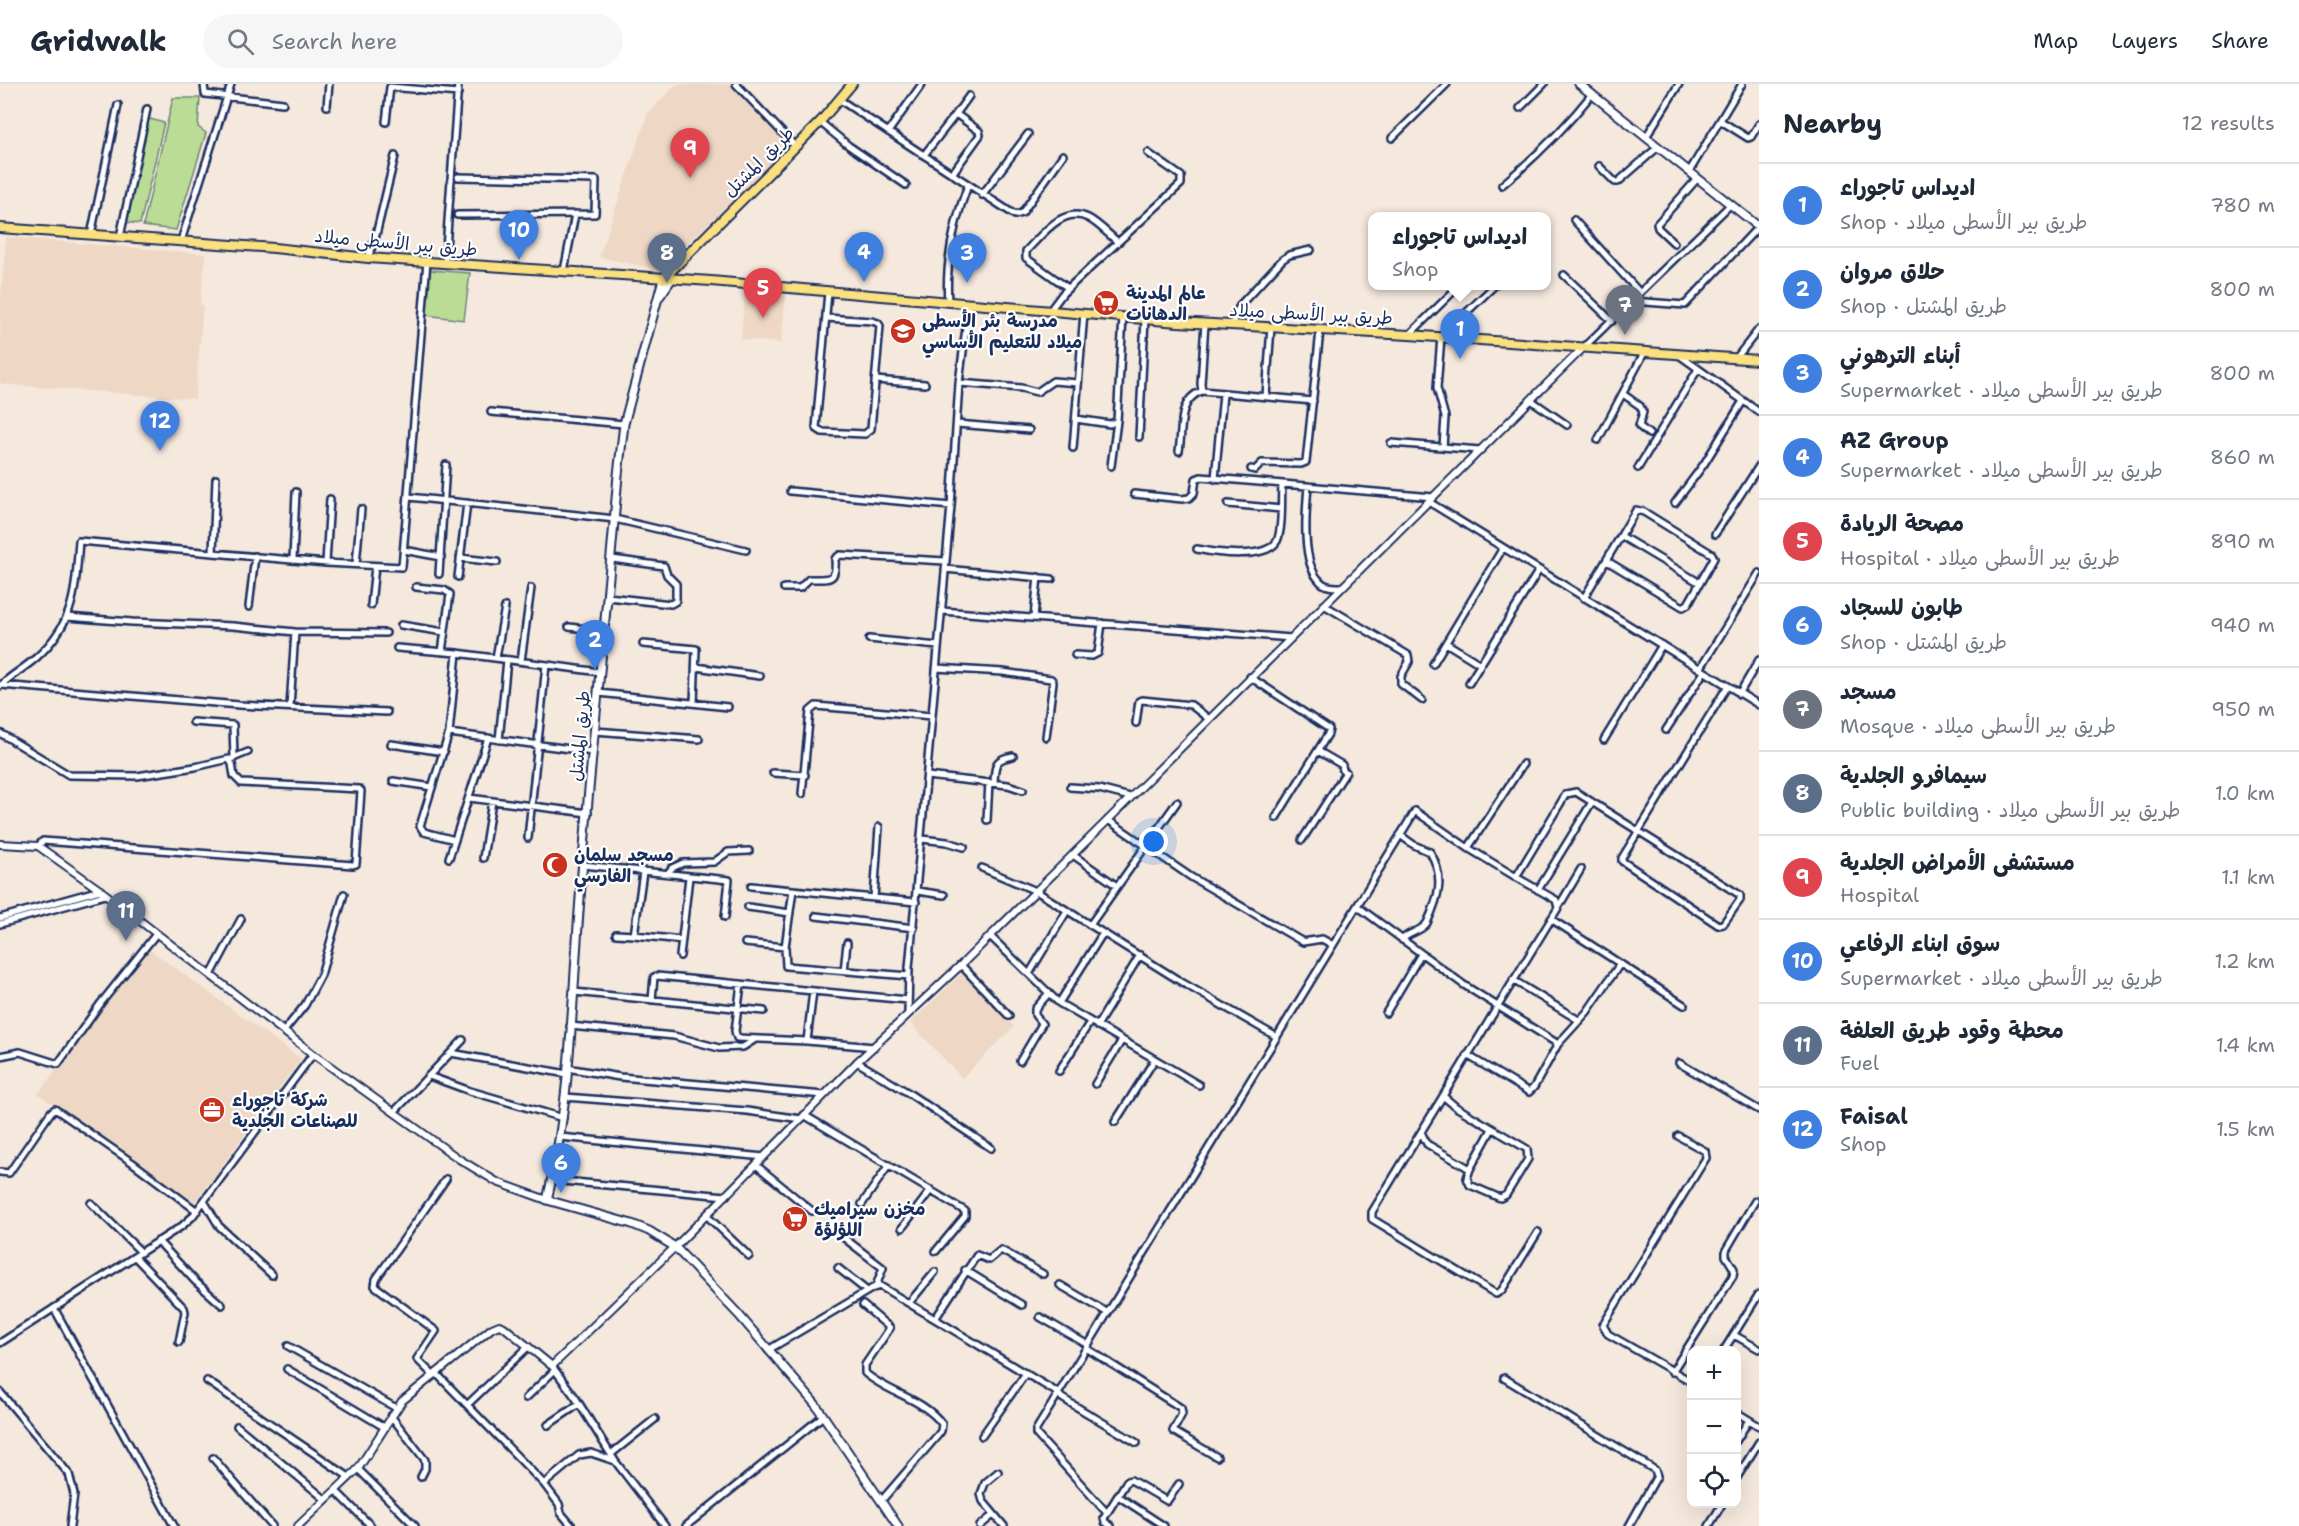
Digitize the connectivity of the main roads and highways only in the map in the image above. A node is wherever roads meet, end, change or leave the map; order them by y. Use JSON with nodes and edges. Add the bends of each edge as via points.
{"nodes":[{"id":1,"x":852,"y":84,"type":"edge"},
{"id":2,"x":1580,"y":84,"type":"edge"},
{"id":3,"x":1759,"y":227,"type":"edge"},
{"id":4,"x":0,"y":228,"type":"edge"},
{"id":5,"x":667,"y":279,"type":"junction"},
{"id":6,"x":1759,"y":360,"type":"edge"},
{"id":7,"x":898,"y":1526,"type":"edge"}],
"edges":[{"from":1,"to":5,"type":"main road","name":"طريق المشتل","via":[[820,122],[683,257]]},
{"from":2,"to":3,"type":"main road"},
{"from":4,"to":5,"type":"main road","name":"طريق بير الأسطى ميلاد"},
{"from":5,"to":6,"type":"main road","name":"طريق بير الأسطى ميلاد","via":[[1145,319]]},
{"from":5,"to":7,"type":"main road","name":"طريق المشتل","via":[[657,301],[624,424],[565,1097],[547,1200],[632,1224],[675,1247],[824,1416]]}]}
